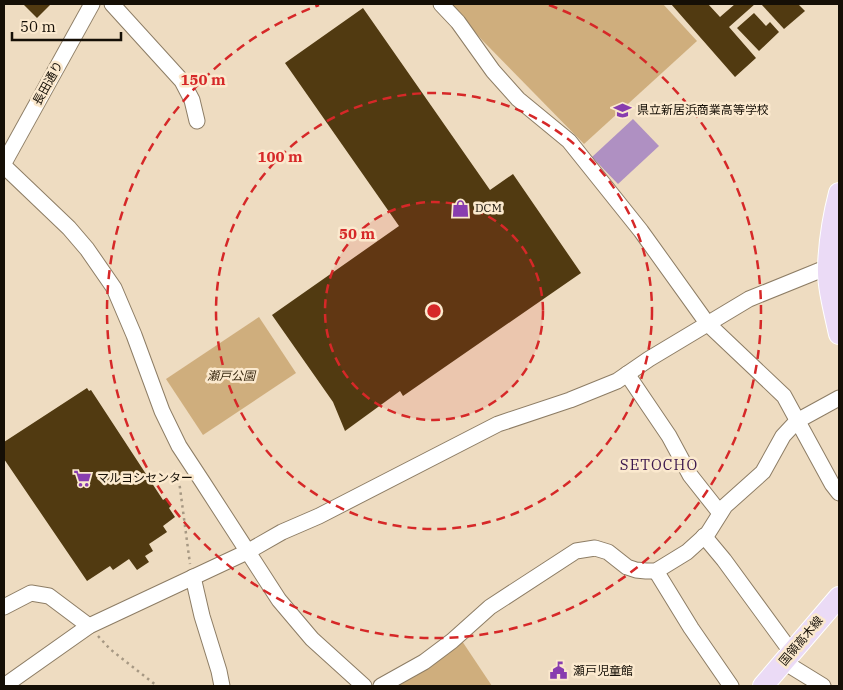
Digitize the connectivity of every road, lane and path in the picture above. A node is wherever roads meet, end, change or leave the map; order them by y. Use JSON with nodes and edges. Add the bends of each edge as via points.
{"nodes":[{"id":1,"x":92,"y":4,"type":"edge"},
{"id":2,"x":112,"y":4,"type":"edge"},
{"id":3,"x":441,"y":4,"type":"edge"},
{"id":4,"x":197,"y":121,"type":"dead end"},
{"id":5,"x":4,"y":164,"type":"edge"},
{"id":6,"x":839,"y":194,"type":"edge"},
{"id":7,"x":828,"y":267,"type":"junction"},
{"id":8,"x":707,"y":323,"type":"junction"},
{"id":9,"x":839,"y":334,"type":"edge"},
{"id":10,"x":627,"y":374,"type":"junction"},
{"id":11,"x":839,"y":398,"type":"edge"},
{"id":12,"x":797,"y":421,"type":"junction"},
{"id":13,"x":178,"y":472,"type":"dead end"},
{"id":14,"x":839,"y":493,"type":"edge"},
{"id":15,"x":720,"y":513,"type":"junction"},
{"id":16,"x":704,"y":536,"type":"junction"},
{"id":17,"x":247,"y":552,"type":"junction"},
{"id":18,"x":656,"y":571,"type":"junction"},
{"id":19,"x":193,"y":578,"type":"junction"},
{"id":20,"x":839,"y":597,"type":"edge"},
{"id":21,"x":4,"y":607,"type":"edge"},
{"id":22,"x":89,"y":626,"type":"junction"},
{"id":23,"x":788,"y":658,"type":"junction"},
{"id":24,"x":21,"y":681,"type":"edge"},
{"id":25,"x":4,"y":686,"type":"edge"},
{"id":26,"x":157,"y":686,"type":"edge"},
{"id":27,"x":222,"y":686,"type":"edge"},
{"id":28,"x":364,"y":686,"type":"edge"},
{"id":29,"x":381,"y":686,"type":"edge"},
{"id":30,"x":731,"y":686,"type":"edge"},
{"id":31,"x":763,"y":686,"type":"edge"},
{"id":32,"x":823,"y":686,"type":"edge"}],
"edges":[{"from":1,"to":5,"type":"street","name":"長田通り"},
{"from":2,"to":4,"type":"street","via":[[182,81],[192,100]]},
{"from":3,"to":8,"type":"street","via":[[518,99],[569,142],[641,230]]},
{"from":5,"to":17,"type":"street","via":[[69,228],[114,288],[179,446]]},
{"from":6,"to":7,"type":"main road"},
{"from":7,"to":8,"type":"street","via":[[749,299]]},
{"from":7,"to":9,"type":"main road"},
{"from":8,"to":10,"type":"street"},
{"from":8,"to":12,"type":"street","via":[[784,396]]},
{"from":10,"to":15,"type":"street","via":[[669,436],[690,475]]},
{"from":10,"to":17,"type":"street","via":[[570,400],[498,424]]},
{"from":11,"to":12,"type":"street"},
{"from":12,"to":14,"type":"street"},
{"from":12,"to":15,"type":"street","via":[[783,436],[763,472]]},
{"from":13,"to":19,"type":"path"},
{"from":15,"to":16,"type":"street"},
{"from":16,"to":18,"type":"street","via":[[687,552]]},
{"from":16,"to":23,"type":"street","via":[[724,560]]},
{"from":17,"to":19,"type":"street"},
{"from":17,"to":28,"type":"street","via":[[279,600],[312,640]]},
{"from":18,"to":29,"type":"street","via":[[627,567],[608,552],[595,548],[576,551],[490,607],[424,662]]},
{"from":18,"to":30,"type":"street"},
{"from":19,"to":22,"type":"street"},
{"from":19,"to":27,"type":"street"},
{"from":20,"to":23,"type":"main road","name":"国領高木線"},
{"from":21,"to":22,"type":"street","via":[[31,594],[49,596]]},
{"from":22,"to":24,"type":"street"},
{"from":22,"to":26,"type":"path","via":[[110,649]]},
{"from":23,"to":31,"type":"main road","name":"国領高木線"},
{"from":23,"to":32,"type":"street"},
{"from":24,"to":25,"type":"street"}]}
